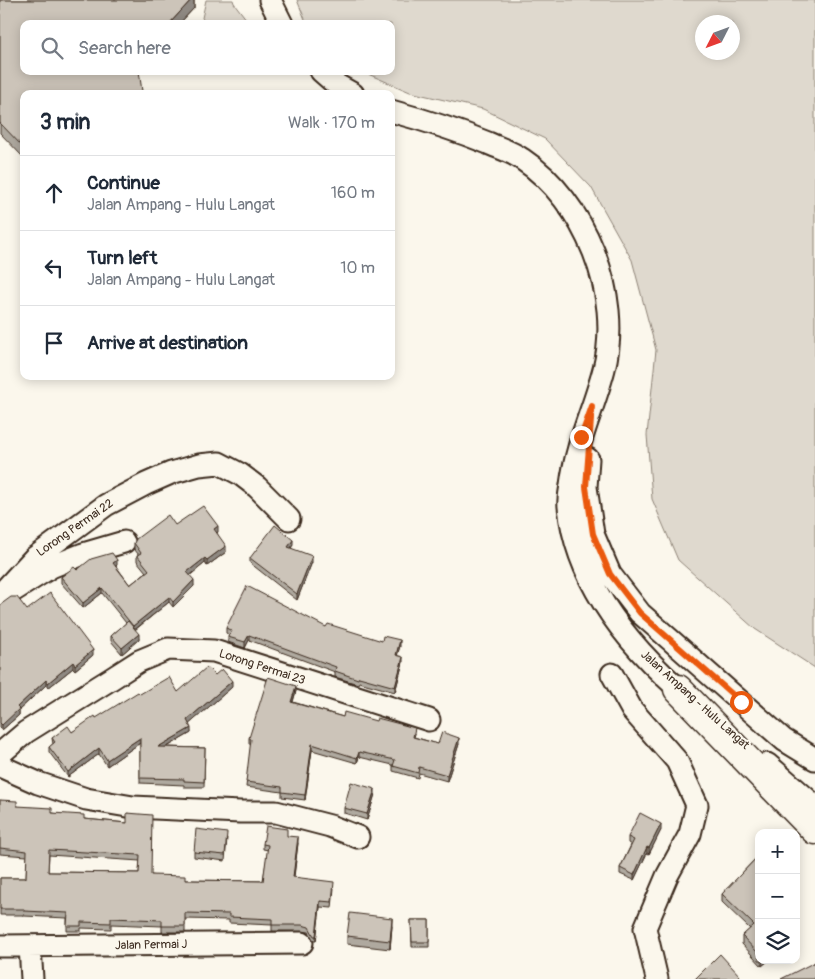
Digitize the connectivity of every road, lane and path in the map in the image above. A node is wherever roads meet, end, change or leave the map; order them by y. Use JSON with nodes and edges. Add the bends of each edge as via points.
{"nodes":[{"id":1,"x":270,"y":0,"type":"edge"},
{"id":2,"x":280,"y":20,"type":"edge"},
{"id":3,"x":326,"y":75,"type":"edge"},
{"id":4,"x":345,"y":89,"type":"edge"},
{"id":5,"x":395,"y":112,"type":"edge"},
{"id":6,"x":592,"y":406,"type":"junction"},
{"id":7,"x":289,"y":519,"type":"dead end"},
{"id":8,"x":124,"y":542,"type":"dead end"},
{"id":9,"x":0,"y":596,"type":"edge"},
{"id":10,"x":612,"y":674,"type":"dead end"},
{"id":11,"x":678,"y":688,"type":"junction"},
{"id":12,"x":429,"y":720,"type":"dead end"},
{"id":13,"x":0,"y":754,"type":"edge"},
{"id":14,"x":815,"y":759,"type":"edge"},
{"id":15,"x":0,"y":766,"type":"edge"},
{"id":16,"x":815,"y":806,"type":"edge"},
{"id":17,"x":815,"y":830,"type":"edge"},
{"id":18,"x":358,"y":837,"type":"dead end"},
{"id":19,"x":302,"y":943,"type":"dead end"},
{"id":20,"x":0,"y":946,"type":"edge"},
{"id":21,"x":30,"y":946,"type":"junction"},
{"id":22,"x":32,"y":979,"type":"edge"},
{"id":23,"x":657,"y":979,"type":"edge"}],
"edges":[{"from":1,"to":2,"type":"street"},
{"from":3,"to":4,"type":"street"},
{"from":5,"to":6,"type":"street","name":"Jalan Ampang - Hulu Langat","via":[[466,134],[521,158],[544,175],[563,197],[582,226],[599,265],[608,301],[609,336],[604,368]]},
{"from":6,"to":11,"type":"street","name":"Jalan Ampang - Hulu Langat","via":[[573,470],[568,506],[576,545],[590,581],[610,615],[637,648]]},
{"from":6,"to":14,"type":"street","name":"Jalan Ampang - Hulu Langat","via":[[586,487],[593,534],[610,574],[640,613],[784,740]]},
{"from":7,"to":9,"type":"street","name":"Lorong Permai 22","via":[[268,496],[240,474],[218,463],[199,464],[146,484],[106,505],[34,558]]},
{"from":8,"to":9,"type":"street","via":[[51,567]]},
{"from":10,"to":23,"type":"street","via":[[632,710],[677,761],[697,805],[690,834],[667,876],[645,928]]},
{"from":11,"to":16,"type":"street","name":"Jalan Ampang - Hulu Langat"},
{"from":11,"to":17,"type":"highway"},
{"from":12,"to":13,"type":"street","name":"Lorong Permai 23","via":[[214,651],[168,649],[139,662],[26,732]]},
{"from":15,"to":18,"type":"street","via":[[38,784],[86,800],[133,807],[276,812]]},
{"from":19,"to":21,"type":"street","name":"Jalan Permai J"},
{"from":20,"to":21,"type":"street","name":"Jalan Permai J"},
{"from":21,"to":22,"type":"street"}]}
